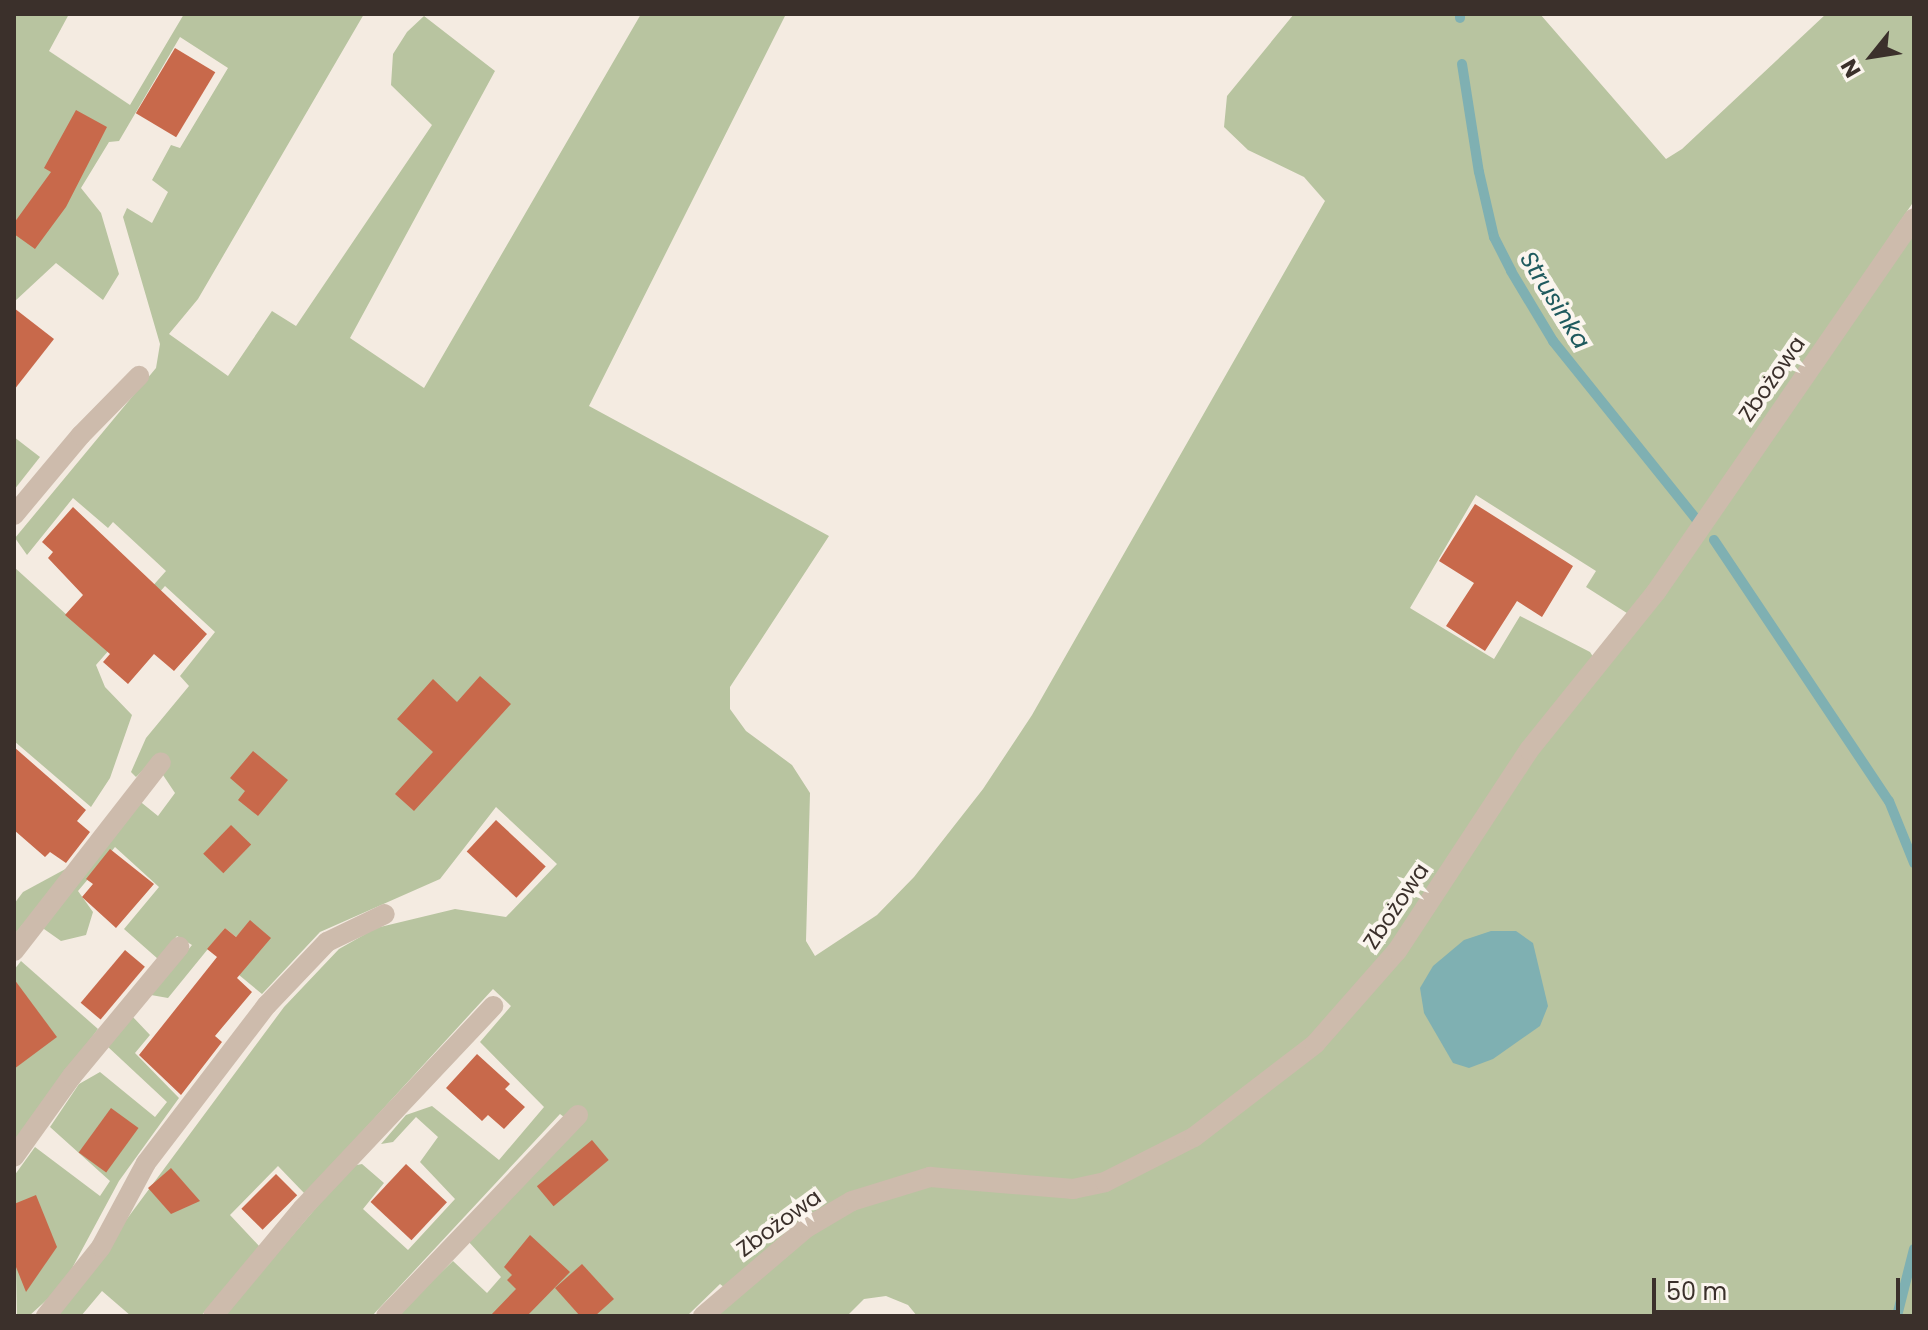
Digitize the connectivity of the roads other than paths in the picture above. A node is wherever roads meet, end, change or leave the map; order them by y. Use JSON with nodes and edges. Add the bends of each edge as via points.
{"nodes":[{"id":1,"x":1914,"y":218,"type":"edge"},
{"id":2,"x":139,"y":376,"type":"dead end"},
{"id":3,"x":14,"y":515,"type":"edge"},
{"id":4,"x":161,"y":762,"type":"dead end"},
{"id":5,"x":385,"y":914,"type":"dead end"},
{"id":6,"x":179,"y":947,"type":"dead end"},
{"id":7,"x":14,"y":951,"type":"edge"},
{"id":8,"x":493,"y":1006,"type":"dead end"},
{"id":9,"x":578,"y":1115,"type":"dead end"},
{"id":10,"x":14,"y":1157,"type":"edge"},
{"id":11,"x":46,"y":1316,"type":"edge"},
{"id":12,"x":213,"y":1316,"type":"edge"},
{"id":13,"x":386,"y":1316,"type":"edge"},
{"id":14,"x":703,"y":1316,"type":"edge"}],
"edges":[{"from":1,"to":14,"type":"street","name":"Zbożowa","via":[[1656,592],[1529,750],[1397,951],[1315,1044],[1194,1137],[1105,1182],[1073,1189],[930,1177],[852,1201],[806,1228]]},
{"from":2,"to":3,"type":"street"},
{"from":4,"to":7,"type":"street"},
{"from":5,"to":11,"type":"street","via":[[327,942],[267,1005],[146,1163],[101,1247]]},
{"from":6,"to":10,"type":"street","via":[[72,1076]]},
{"from":8,"to":12,"type":"street","via":[[302,1209]]},
{"from":9,"to":13,"type":"street"}]}
